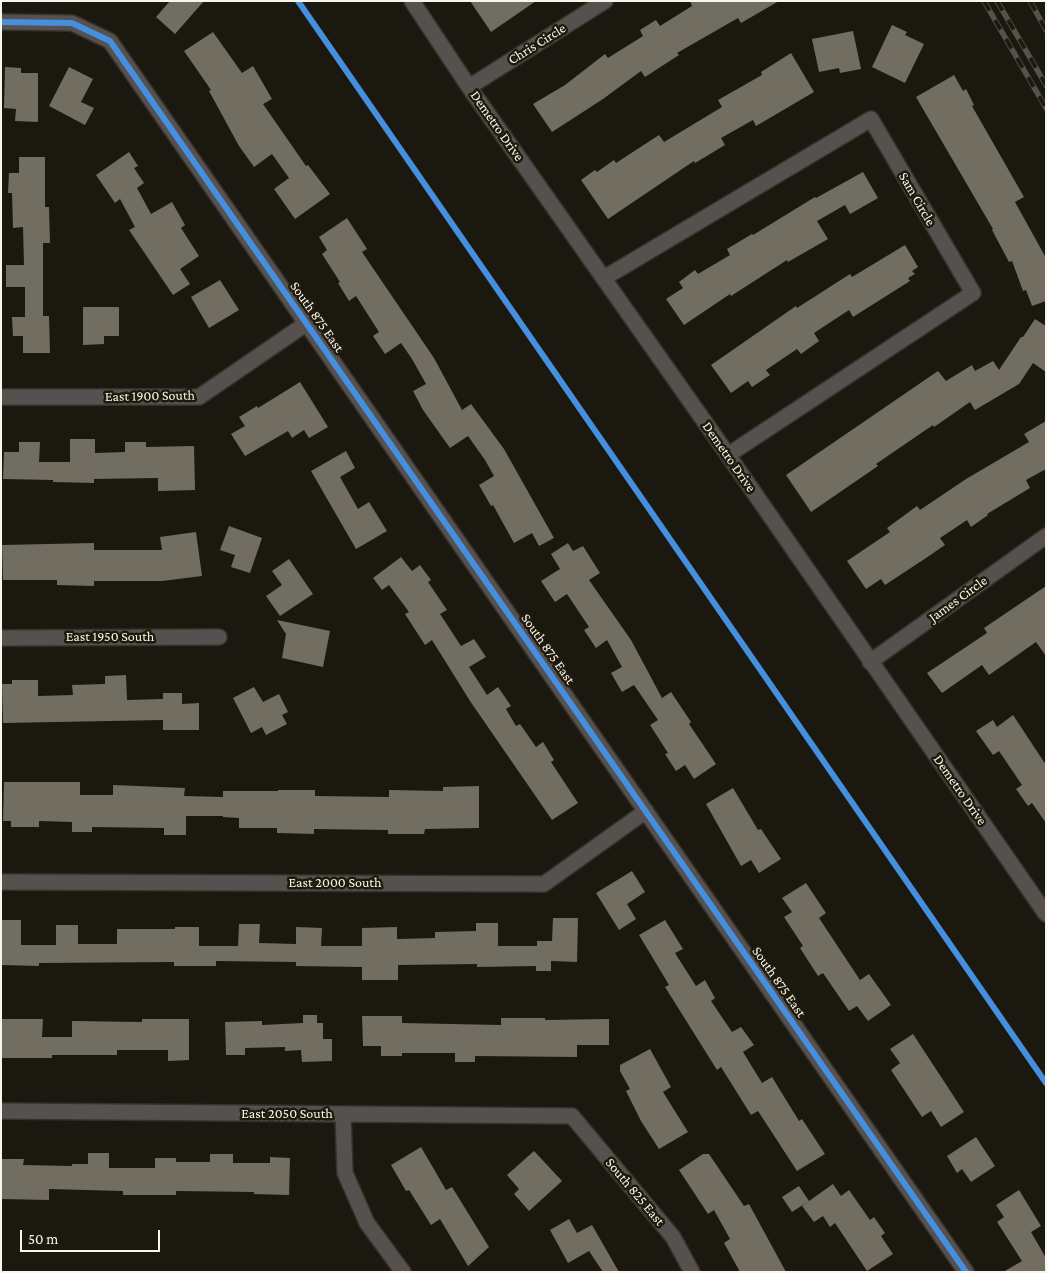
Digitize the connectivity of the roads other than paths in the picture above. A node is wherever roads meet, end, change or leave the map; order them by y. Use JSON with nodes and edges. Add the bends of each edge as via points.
{"nodes":[{"id":1,"x":412,"y":1,"type":"edge"},
{"id":2,"x":605,"y":1,"type":"edge"},
{"id":3,"x":1,"y":22,"type":"edge"},
{"id":4,"x":469,"y":87,"type":"junction"},
{"id":5,"x":604,"y":278,"type":"junction"},
{"id":6,"x":307,"y":324,"type":"junction"},
{"id":7,"x":1,"y":397,"type":"edge"},
{"id":8,"x":728,"y":455,"type":"junction"},
{"id":9,"x":1046,"y":536,"type":"edge"},
{"id":10,"x":219,"y":637,"type":"dead end"},
{"id":11,"x":1,"y":638,"type":"edge"},
{"id":12,"x":870,"y":662,"type":"junction"},
{"id":13,"x":646,"y":811,"type":"junction"},
{"id":14,"x":1,"y":882,"type":"edge"},
{"id":15,"x":1046,"y":914,"type":"edge"},
{"id":16,"x":1,"y":1111,"type":"edge"},
{"id":17,"x":344,"y":1114,"type":"junction"},
{"id":18,"x":572,"y":1116,"type":"joint"},
{"id":19,"x":403,"y":1272,"type":"edge"},
{"id":20,"x":692,"y":1272,"type":"edge"},
{"id":21,"x":966,"y":1272,"type":"edge"}],
"edges":[{"from":1,"to":4,"type":"street","name":"Demetro Drive"},
{"from":2,"to":4,"type":"street","name":"Chris Circle"},
{"from":3,"to":6,"type":"street","name":"South 875 East","via":[[72,23],[110,41]]},
{"from":4,"to":5,"type":"street","name":"Demetro Drive"},
{"from":5,"to":8,"type":"street","name":"Demetro Drive"},
{"from":5,"to":8,"type":"street","name":"Sam Circle","via":[[871,119],[973,292]]},
{"from":6,"to":7,"type":"street","name":"East 1900 South","via":[[199,397]]},
{"from":6,"to":13,"type":"street","name":"South 875 East"},
{"from":8,"to":12,"type":"street","name":"Demetro Drive"},
{"from":9,"to":12,"type":"street","name":"James Circle"},
{"from":10,"to":11,"type":"street","name":"East 1950 South"},
{"from":12,"to":15,"type":"street","name":"Demetro Drive"},
{"from":13,"to":14,"type":"street","name":"East 2000 South","via":[[544,884]]},
{"from":13,"to":21,"type":"street","name":"South 875 East"},
{"from":16,"to":17,"type":"street","name":"East 2050 South"},
{"from":17,"to":18,"type":"street","name":"East 2050 South"},
{"from":17,"to":19,"type":"street","via":[[345,1173],[367,1222]]},
{"from":18,"to":20,"type":"street","name":"South 825 East","via":[[673,1237]]}]}
